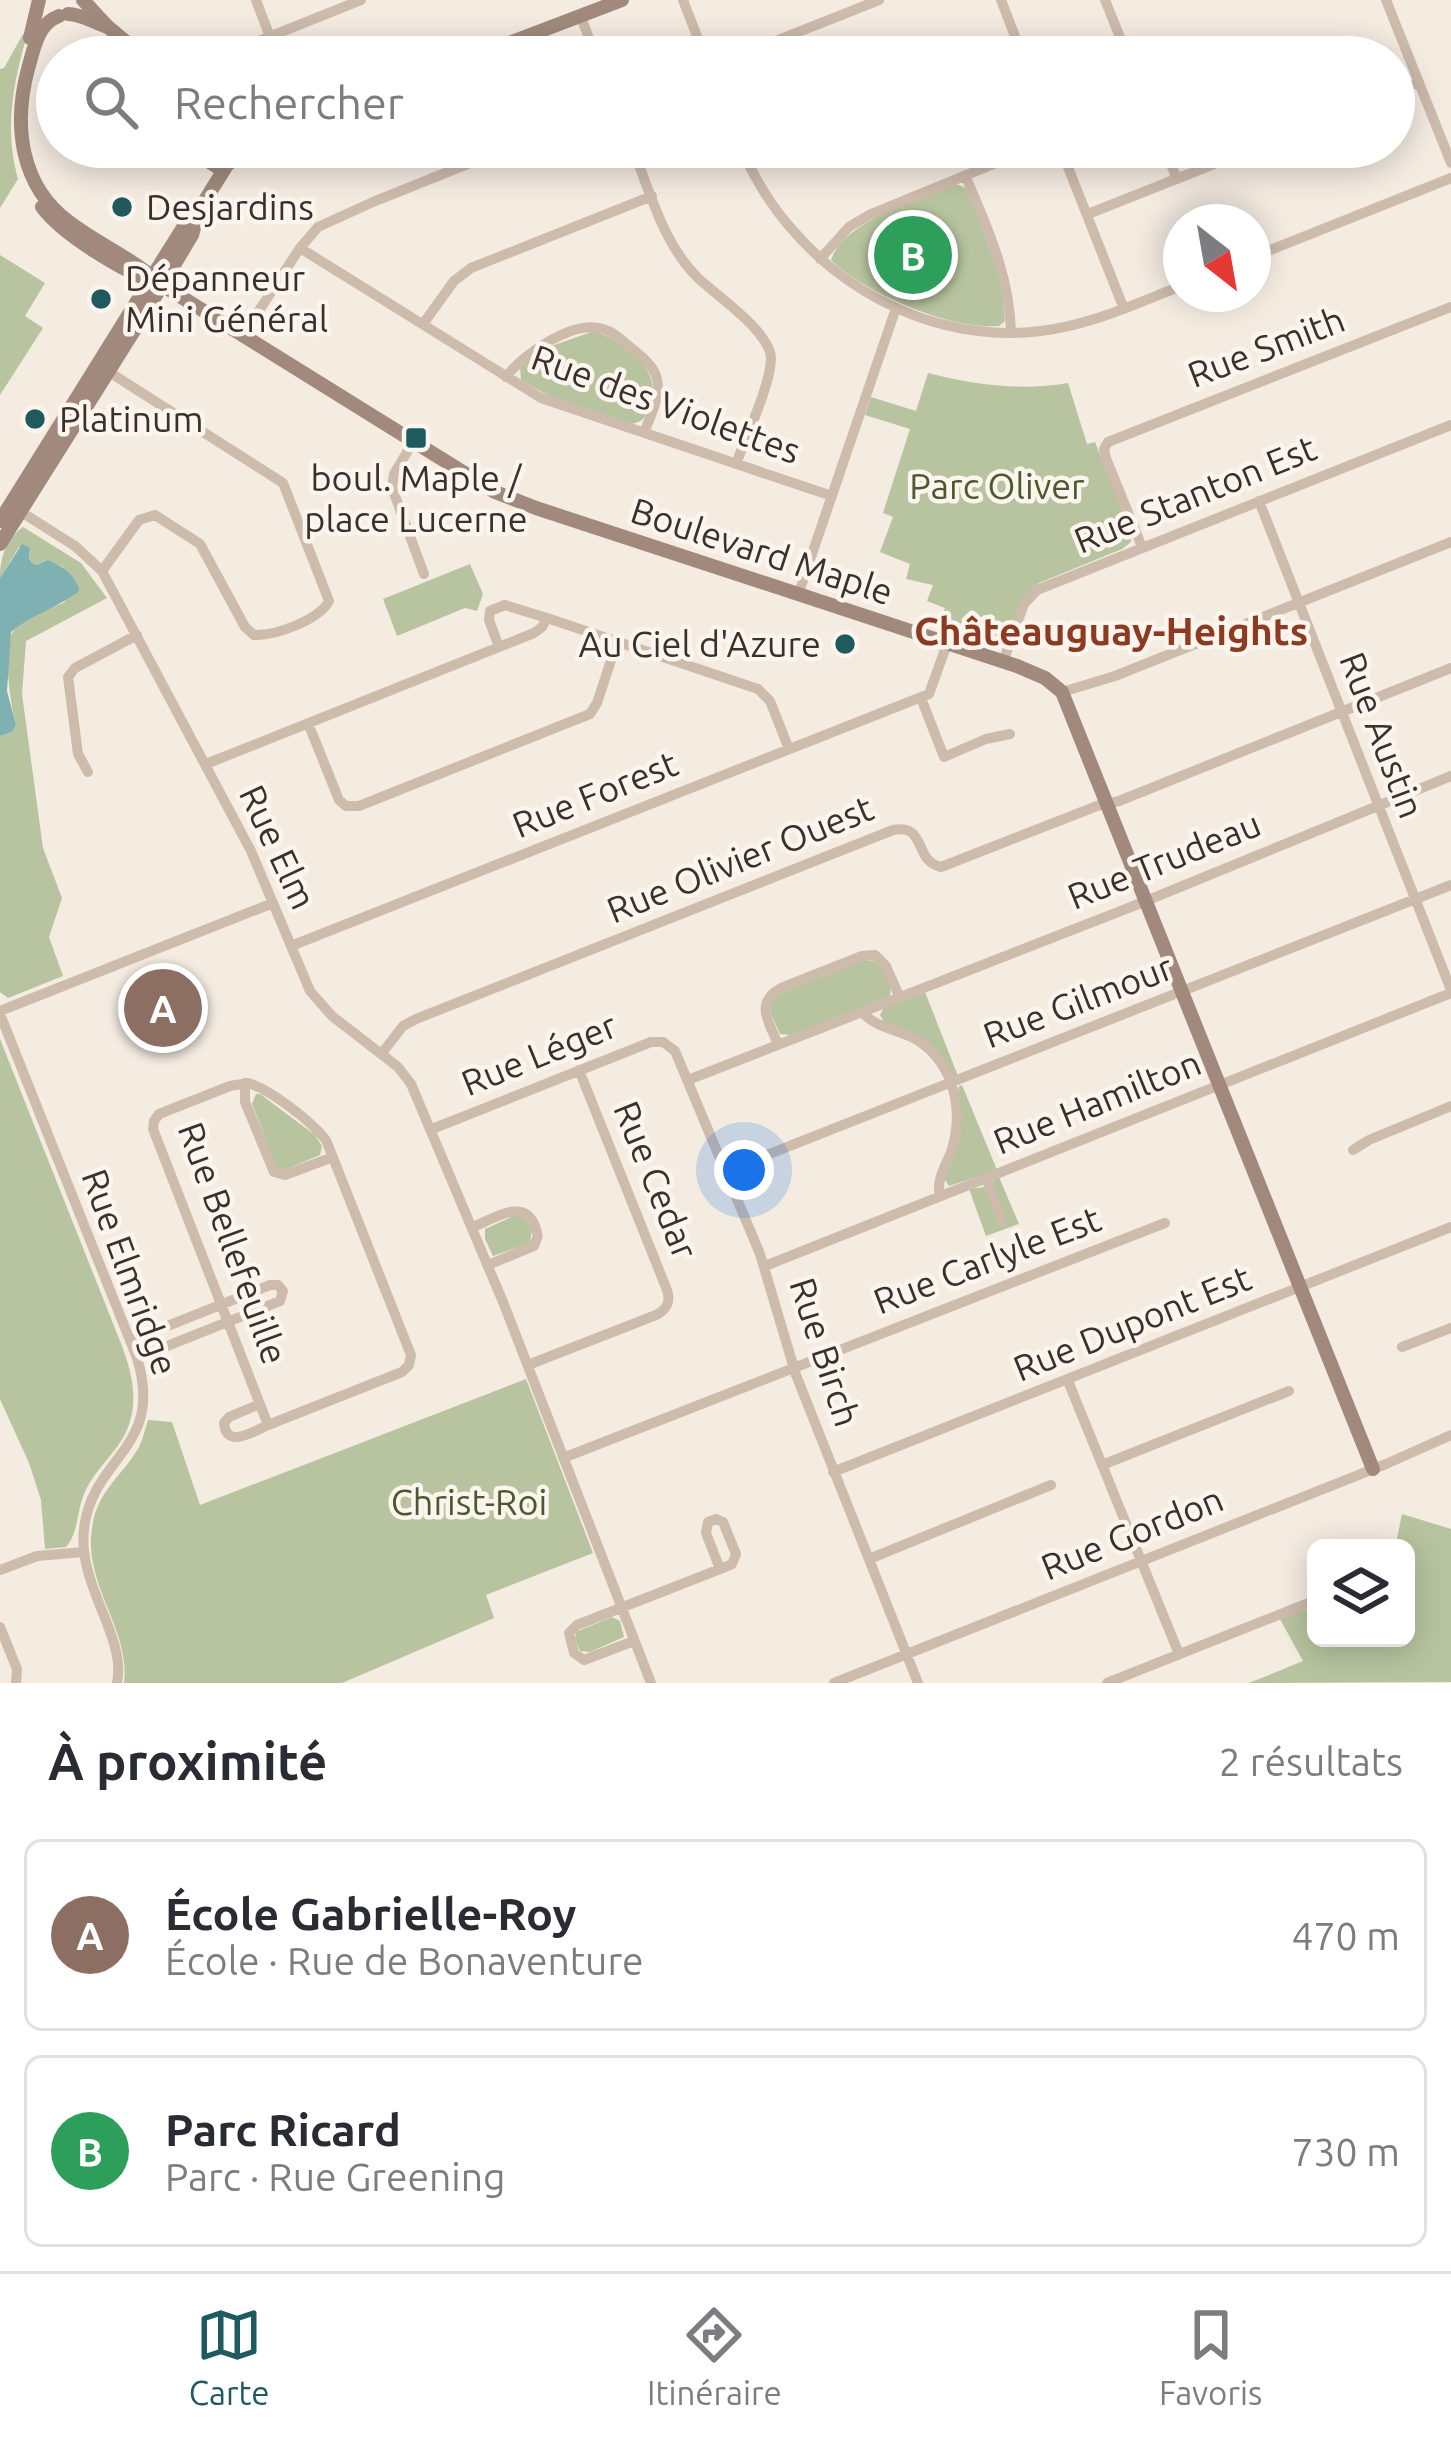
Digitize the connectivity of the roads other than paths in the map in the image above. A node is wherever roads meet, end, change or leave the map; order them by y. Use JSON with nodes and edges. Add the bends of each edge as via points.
{"nodes":[{"id":1,"x":39,"y":0,"type":"edge"},
{"id":2,"x":82,"y":0,"type":"edge"},
{"id":3,"x":256,"y":0,"type":"edge"},
{"id":4,"x":362,"y":0,"type":"edge"},
{"id":5,"x":622,"y":0,"type":"edge"},
{"id":6,"x":683,"y":0,"type":"edge"},
{"id":7,"x":879,"y":0,"type":"edge"},
{"id":8,"x":1001,"y":0,"type":"edge"},
{"id":9,"x":1105,"y":0,"type":"edge"},
{"id":10,"x":1386,"y":0,"type":"edge"},
{"id":11,"x":64,"y":15,"type":"junction"},
{"id":12,"x":581,"y":17,"type":"junction"},
{"id":13,"x":108,"y":27,"type":"junction"},
{"id":14,"x":38,"y":36,"type":"edge"},
{"id":15,"x":119,"y":36,"type":"edge"},
{"id":16,"x":270,"y":36,"type":"edge"},
{"id":17,"x":272,"y":36,"type":"edge"},
{"id":18,"x":530,"y":36,"type":"edge"},
{"id":19,"x":588,"y":36,"type":"edge"},
{"id":20,"x":697,"y":36,"type":"edge"},
{"id":21,"x":789,"y":36,"type":"edge"},
{"id":22,"x":1015,"y":36,"type":"edge"},
{"id":23,"x":1120,"y":36,"type":"edge"},
{"id":24,"x":1400,"y":36,"type":"edge"},
{"id":25,"x":36,"y":44,"type":"edge"},
{"id":26,"x":1415,"y":72,"type":"edge"},
{"id":27,"x":1419,"y":82,"type":"junction"},
{"id":28,"x":1415,"y":84,"type":"edge"},
{"id":29,"x":1451,"y":163,"type":"edge"},
{"id":30,"x":218,"y":168,"type":"edge"},
{"id":31,"x":225,"y":168,"type":"edge"},
{"id":32,"x":460,"y":168,"type":"edge"},
{"id":33,"x":641,"y":168,"type":"edge"},
{"id":34,"x":751,"y":168,"type":"edge"},
{"id":35,"x":984,"y":168,"type":"edge"},
{"id":36,"x":1069,"y":168,"type":"edge"},
{"id":37,"x":1173,"y":168,"type":"edge"},
{"id":38,"x":1204,"y":168,"type":"edge"},
{"id":39,"x":223,"y":171,"type":"junction"},
{"id":40,"x":965,"y":176,"type":"junction"},
{"id":41,"x":1451,"y":178,"type":"edge"},
{"id":42,"x":1177,"y":179,"type":"junction"},
{"id":43,"x":652,"y":196,"type":"junction"},
{"id":44,"x":1088,"y":214,"type":"junction"},
{"id":45,"x":300,"y":248,"type":"junction"},
{"id":46,"x":1271,"y":250,"type":"edge"},
{"id":47,"x":820,"y":259,"type":"junction"},
{"id":48,"x":155,"y":280,"type":"junction"},
{"id":49,"x":1163,"y":293,"type":"edge"},
{"id":50,"x":1451,"y":307,"type":"edge"},
{"id":51,"x":896,"y":308,"type":"junction"},
{"id":52,"x":1124,"y":309,"type":"junction"},
{"id":53,"x":423,"y":324,"type":"junction"},
{"id":54,"x":1011,"y":333,"type":"junction"},
{"id":55,"x":243,"y":335,"type":"junction"},
{"id":56,"x":103,"y":369,"type":"junction"},
{"id":57,"x":506,"y":377,"type":"junction"},
{"id":58,"x":1451,"y":425,"type":"edge"},
{"id":59,"x":644,"y":433,"type":"junction"},
{"id":60,"x":413,"y":442,"type":"junction"},
{"id":61,"x":736,"y":464,"type":"junction"},
{"id":62,"x":832,"y":496,"type":"junction"},
{"id":63,"x":1259,"y":501,"type":"junction"},
{"id":64,"x":15,"y":509,"type":"junction"},
{"id":65,"x":0,"y":521,"type":"edge"},
{"id":66,"x":1451,"y":542,"type":"edge"},
{"id":67,"x":0,"y":544,"type":"edge"},
{"id":68,"x":1142,"y":547,"type":"junction"},
{"id":69,"x":102,"y":571,"type":"junction"},
{"id":70,"x":424,"y":574,"type":"dead end"},
{"id":71,"x":798,"y":595,"type":"junction"},
{"id":72,"x":1299,"y":603,"type":"junction"},
{"id":73,"x":547,"y":618,"type":"junction"},
{"id":74,"x":136,"y":635,"type":"junction"},
{"id":75,"x":617,"y":642,"type":"junction"},
{"id":76,"x":947,"y":644,"type":"junction"},
{"id":77,"x":499,"y":647,"type":"junction"},
{"id":78,"x":1003,"y":662,"type":"junction"},
{"id":79,"x":1451,"y":668,"type":"edge"},
{"id":80,"x":1062,"y":692,"type":"junction"},
{"id":81,"x":921,"y":698,"type":"junction"},
{"id":82,"x":1340,"y":713,"type":"junction"},
{"id":83,"x":308,"y":723,"type":"junction"},
{"id":84,"x":1010,"y":734,"type":"dead end"},
{"id":85,"x":789,"y":749,"type":"junction"},
{"id":86,"x":206,"y":764,"type":"junction"},
{"id":87,"x":88,"y":772,"type":"dead end"},
{"id":88,"x":1451,"y":776,"type":"edge"},
{"id":89,"x":1108,"y":804,"type":"junction"},
{"id":90,"x":1377,"y":806,"type":"junction"},
{"id":91,"x":1451,"y":885,"type":"edge"},
{"id":92,"x":1415,"y":899,"type":"junction"},
{"id":93,"x":1147,"y":900,"type":"junction"},
{"id":94,"x":273,"y":903,"type":"junction"},
{"id":95,"x":290,"y":946,"type":"junction"},
{"id":96,"x":1451,"y":991,"type":"edge"},
{"id":97,"x":1183,"y":993,"type":"junction"},
{"id":98,"x":900,"y":998,"type":"junction"},
{"id":99,"x":862,"y":1012,"type":"junction"},
{"id":100,"x":0,"y":1013,"type":"edge"},
{"id":101,"x":668,"y":1044,"type":"joint"},
{"id":102,"x":778,"y":1044,"type":"junction"},
{"id":103,"x":382,"y":1054,"type":"junction"},
{"id":104,"x":579,"y":1070,"type":"junction"},
{"id":105,"x":688,"y":1080,"type":"junction"},
{"id":106,"x":245,"y":1083,"type":"junction"},
{"id":107,"x":952,"y":1083,"type":"junction"},
{"id":108,"x":1221,"y":1085,"type":"junction"},
{"id":109,"x":1451,"y":1106,"type":"edge"},
{"id":110,"x":432,"y":1129,"type":"junction"},
{"id":111,"x":1353,"y":1150,"type":"dead end"},
{"id":112,"x":333,"y":1157,"type":"junction"},
{"id":113,"x":726,"y":1172,"type":"junction"},
{"id":114,"x":986,"y":1178,"type":"junction"},
{"id":115,"x":940,"y":1196,"type":"junction"},
{"id":116,"x":1002,"y":1221,"type":"dead end"},
{"id":117,"x":1165,"y":1223,"type":"dead end"},
{"id":118,"x":473,"y":1227,"type":"junction"},
{"id":119,"x":1451,"y":1227,"type":"edge"},
{"id":120,"x":488,"y":1265,"type":"junction"},
{"id":121,"x":765,"y":1266,"type":"junction"},
{"id":122,"x":1301,"y":1288,"type":"junction"},
{"id":123,"x":221,"y":1305,"type":"junction"},
{"id":124,"x":228,"y":1322,"type":"junction"},
{"id":125,"x":1451,"y":1328,"type":"edge"},
{"id":126,"x":130,"y":1341,"type":"junction"},
{"id":127,"x":1402,"y":1347,"type":"dead end"},
{"id":128,"x":137,"y":1358,"type":"junction"},
{"id":129,"x":528,"y":1365,"type":"junction"},
{"id":130,"x":794,"y":1367,"type":"junction"},
{"id":131,"x":1068,"y":1381,"type":"junction"},
{"id":132,"x":1289,"y":1391,"type":"dead end"},
{"id":133,"x":260,"y":1404,"type":"junction"},
{"id":134,"x":268,"y":1425,"type":"junction"},
{"id":135,"x":1451,"y":1435,"type":"edge"},
{"id":136,"x":563,"y":1457,"type":"junction"},
{"id":137,"x":1102,"y":1465,"type":"junction"},
{"id":138,"x":1373,"y":1468,"type":"junction"},
{"id":139,"x":833,"y":1472,"type":"junction"},
{"id":140,"x":1051,"y":1485,"type":"dead end"},
{"id":141,"x":83,"y":1552,"type":"junction"},
{"id":142,"x":869,"y":1559,"type":"junction"},
{"id":143,"x":1141,"y":1562,"type":"junction"},
{"id":144,"x":720,"y":1569,"type":"dead end"},
{"id":145,"x":0,"y":1570,"type":"edge"},
{"id":146,"x":1307,"y":1604,"type":"edge"},
{"id":147,"x":621,"y":1608,"type":"junction"},
{"id":148,"x":0,"y":1627,"type":"edge"},
{"id":149,"x":634,"y":1641,"type":"junction"},
{"id":150,"x":907,"y":1654,"type":"junction"},
{"id":151,"x":1179,"y":1654,"type":"junction"},
{"id":152,"x":16,"y":1683,"type":"edge"},
{"id":153,"x":117,"y":1683,"type":"edge"},
{"id":154,"x":651,"y":1683,"type":"edge"},
{"id":155,"x":835,"y":1683,"type":"edge"},
{"id":156,"x":918,"y":1683,"type":"edge"},
{"id":157,"x":1107,"y":1683,"type":"edge"}],
"edges":[{"from":1,"to":11,"type":"street","via":[[49,14]]},
{"from":1,"to":48,"type":"street","name":"Boulevard Maple","via":[[14,108],[21,172],[55,224]]},
{"from":2,"to":11,"type":"street","name":"Boulevard Maple"},
{"from":2,"to":13,"type":"street"},
{"from":3,"to":16,"type":"street"},
{"from":4,"to":17,"type":"street"},
{"from":5,"to":12,"type":"street"},
{"from":6,"to":20,"type":"street"},
{"from":7,"to":21,"type":"street"},
{"from":8,"to":22,"type":"street"},
{"from":9,"to":23,"type":"street"},
{"from":10,"to":24,"type":"street"},
{"from":11,"to":13,"type":"street"},
{"from":11,"to":14,"type":"street","name":"Boulevard Maple","via":[[47,21]]},
{"from":12,"to":18,"type":"street"},
{"from":12,"to":19,"type":"street"},
{"from":13,"to":15,"type":"street"},
{"from":25,"to":48,"type":"street","name":"Boulevard Maple","via":[[24,86],[29,173],[68,221]]},
{"from":26,"to":27,"type":"street"},
{"from":27,"to":28,"type":"street"},
{"from":27,"to":29,"type":"street"},
{"from":30,"to":39,"type":"street"},
{"from":31,"to":39,"type":"street"},
{"from":32,"to":45,"type":"street","via":[[337,218]]},
{"from":33,"to":43,"type":"street"},
{"from":34,"to":47,"type":"street","via":[[777,214]]},
{"from":35,"to":40,"type":"street"},
{"from":36,"to":44,"type":"street"},
{"from":37,"to":42,"type":"street"},
{"from":38,"to":42,"type":"street"},
{"from":39,"to":48,"type":"street","via":[[192,235]]},
{"from":40,"to":47,"type":"street","via":[[862,219]]},
{"from":40,"to":54,"type":"street","via":[[1004,275]]},
{"from":41,"to":46,"type":"street"},
{"from":42,"to":44,"type":"street"},
{"from":43,"to":53,"type":"street","via":[[471,268]]},
{"from":43,"to":61,"type":"street","via":[[682,260],[769,347]]},
{"from":44,"to":52,"type":"street"},
{"from":45,"to":53,"type":"street","name":"Rue des Violettes"},
{"from":45,"to":55,"type":"street"},
{"from":47,"to":51,"type":"street"},
{"from":48,"to":55,"type":"street","name":"Boulevard Maple"},
{"from":48,"to":56,"type":"street"},
{"from":49,"to":52,"type":"street"},
{"from":50,"to":68,"type":"street","name":"Rue Smith","via":[[1105,446]]},
{"from":51,"to":54,"type":"street"},
{"from":51,"to":62,"type":"street"},
{"from":52,"to":54,"type":"street"},
{"from":53,"to":57,"type":"street","name":"Rue des Violettes"},
{"from":55,"to":60,"type":"street","name":"Boulevard Maple"},
{"from":56,"to":64,"type":"street"},
{"from":56,"to":69,"type":"street","via":[[284,483],[329,601],[316,616],[254,635],[200,544],[155,515],[139,520]]},
{"from":57,"to":59,"type":"street","name":"Rue des Violettes","via":[[549,401]]},
{"from":57,"to":59,"type":"street","via":[[543,345],[584,328],[605,329],[656,374]]},
{"from":58,"to":63,"type":"street","name":"Rue Stanton Est"},
{"from":59,"to":61,"type":"street","name":"Rue des Violettes"},
{"from":60,"to":70,"type":"street","via":[[392,488]]},
{"from":60,"to":71,"type":"street","name":"Boulevard Maple","via":[[508,498]]},
{"from":61,"to":62,"type":"street","name":"Rue des Violettes"},
{"from":62,"to":71,"type":"street"},
{"from":63,"to":68,"type":"street","name":"Rue Stanton Est"},
{"from":63,"to":72,"type":"street","name":"Rue Austin"},
{"from":64,"to":65,"type":"street"},
{"from":64,"to":67,"type":"street"},
{"from":64,"to":69,"type":"street","name":"Rue Elm"},
{"from":66,"to":72,"type":"street"},
{"from":68,"to":78,"type":"street","name":"Rue Stanton Est","via":[[1034,592]]},
{"from":69,"to":74,"type":"street","name":"Rue Elm"},
{"from":71,"to":76,"type":"street","name":"Boulevard Maple"},
{"from":72,"to":80,"type":"street"},
{"from":72,"to":82,"type":"street","name":"Rue Austin"},
{"from":73,"to":75,"type":"street"},
{"from":73,"to":77,"type":"street","via":[[538,631]]},
{"from":73,"to":77,"type":"street","via":[[505,605],[490,611]]},
{"from":74,"to":86,"type":"street","name":"Rue Elm"},
{"from":74,"to":87,"type":"street","via":[[68,677]]},
{"from":75,"to":83,"type":"street","via":[[590,714],[354,807],[339,800]]},
{"from":75,"to":85,"type":"street","via":[[764,692]]},
{"from":76,"to":78,"type":"street","name":"Boulevard Maple"},
{"from":76,"to":81,"type":"street","via":[[932,690]]},
{"from":77,"to":83,"type":"street"},
{"from":78,"to":80,"type":"street","name":"Boulevard Maple"},
{"from":79,"to":82,"type":"street","name":"Rue Olivier Ouest"},
{"from":80,"to":89,"type":"street"},
{"from":81,"to":84,"type":"street","via":[[944,757]]},
{"from":81,"to":85,"type":"street","name":"Rue Forest"},
{"from":82,"to":89,"type":"street","name":"Rue Olivier Ouest"},
{"from":82,"to":90,"type":"street","name":"Rue Austin"},
{"from":83,"to":86,"type":"street"},
{"from":85,"to":95,"type":"street","name":"Rue Forest"},
{"from":86,"to":94,"type":"street","name":"Rue Elm"},
{"from":88,"to":90,"type":"street","name":"Rue Trudeau"},
{"from":89,"to":93,"type":"street"},
{"from":89,"to":103,"type":"street","name":"Rue Olivier Ouest","via":[[941,867],[928,862],[911,831],[893,830],[411,1022]]},
{"from":90,"to":92,"type":"street","name":"Rue Austin"},
{"from":90,"to":93,"type":"street","name":"Rue Trudeau"},
{"from":91,"to":92,"type":"street","name":"Rue Gilmour"},
{"from":92,"to":96,"type":"street","name":"Rue Austin"},
{"from":92,"to":97,"type":"street","name":"Rue Gilmour"},
{"from":93,"to":97,"type":"street"},
{"from":93,"to":98,"type":"street","name":"Rue Trudeau"},
{"from":94,"to":95,"type":"street","name":"Rue Elm"},
{"from":94,"to":100,"type":"street"},
{"from":95,"to":103,"type":"street","name":"Rue Elm","via":[[320,1004]]},
{"from":96,"to":108,"type":"street","name":"Rue Hamilton"},
{"from":97,"to":107,"type":"street","name":"Rue Gilmour"},
{"from":97,"to":108,"type":"street"},
{"from":98,"to":99,"type":"street","name":"Rue Trudeau"},
{"from":98,"to":102,"type":"street","via":[[884,962],[862,956],[769,995],[766,1014]]},
{"from":99,"to":102,"type":"street","name":"Rue Trudeau"},
{"from":99,"to":107,"type":"street","via":[[928,1048]]},
{"from":100,"to":126,"type":"street","name":"Rue Elmridge"},
{"from":101,"to":104,"type":"street","name":"Rue Léger","via":[[651,1042]]},
{"from":101,"to":105,"type":"street","name":"Rue Birch"},
{"from":102,"to":105,"type":"street","name":"Rue Trudeau"},
{"from":103,"to":110,"type":"street","name":"Rue Elm","via":[[407,1077]]},
{"from":104,"to":110,"type":"street","name":"Rue Léger"},
{"from":104,"to":129,"type":"street","name":"Rue Cedar","via":[[668,1303]]},
{"from":105,"to":113,"type":"street","name":"Rue Birch"},
{"from":106,"to":112,"type":"street","name":"Rue Bellefeuille","via":[[319,1131]]},
{"from":106,"to":112,"type":"street","via":[[274,1172]]},
{"from":106,"to":123,"type":"street","name":"Rue Bellefeuille","via":[[164,1112],[153,1125]]},
{"from":107,"to":113,"type":"street","name":"Rue Gilmour"},
{"from":107,"to":115,"type":"street","via":[[956,1134]]},
{"from":108,"to":114,"type":"street","name":"Rue Hamilton"},
{"from":108,"to":122,"type":"street"},
{"from":109,"to":111,"type":"street"},
{"from":110,"to":118,"type":"street","name":"Rue Elm"},
{"from":112,"to":134,"type":"street","name":"Rue Bellefeuille","via":[[411,1360],[402,1372]]},
{"from":113,"to":121,"type":"street","name":"Rue Birch"},
{"from":114,"to":115,"type":"street","name":"Rue Hamilton"},
{"from":114,"to":116,"type":"street"},
{"from":115,"to":121,"type":"street","name":"Rue Hamilton"},
{"from":117,"to":130,"type":"street","name":"Rue Carlyle Est"},
{"from":118,"to":120,"type":"street","name":"Rue Elm"},
{"from":118,"to":120,"type":"street","via":[[518,1210],[538,1236],[534,1246]]},
{"from":119,"to":122,"type":"street","name":"Rue Dupont Est"},
{"from":120,"to":129,"type":"street","name":"Rue Elm"},
{"from":121,"to":130,"type":"street","name":"Rue Birch"},
{"from":122,"to":131,"type":"street","name":"Rue Dupont Est"},
{"from":122,"to":138,"type":"street"},
{"from":123,"to":124,"type":"street","name":"Rue Bellefeuille"},
{"from":123,"to":124,"type":"street","via":[[274,1284],[283,1291],[280,1301]]},
{"from":123,"to":126,"type":"street"},
{"from":124,"to":128,"type":"street"},
{"from":124,"to":133,"type":"street","name":"Rue Bellefeuille"},
{"from":125,"to":127,"type":"street"},
{"from":126,"to":128,"type":"street","name":"Rue Elmridge"},
{"from":128,"to":141,"type":"street","name":"Rue Elmridge","via":[[140,1423],[93,1495]]},
{"from":129,"to":136,"type":"street","name":"Rue Elm"},
{"from":130,"to":136,"type":"street","name":"Rue Carlyle Est"},
{"from":130,"to":139,"type":"street","name":"Rue Birch"},
{"from":131,"to":137,"type":"street"},
{"from":131,"to":139,"type":"street","name":"Rue Dupont Est"},
{"from":132,"to":137,"type":"street"},
{"from":133,"to":134,"type":"street","name":"Rue Bellefeuille"},
{"from":133,"to":134,"type":"street","name":"Rue Bellefeuille","via":[[229,1417],[225,1431],[237,1438]]},
{"from":135,"to":138,"type":"street","name":"Rue Gordon"},
{"from":136,"to":147,"type":"street","name":"Rue Elm"},
{"from":137,"to":143,"type":"street"},
{"from":138,"to":143,"type":"street","name":"Rue Gordon"},
{"from":139,"to":142,"type":"street","name":"Rue Birch"},
{"from":140,"to":142,"type":"street"},
{"from":141,"to":145,"type":"street"},
{"from":141,"to":153,"type":"street","name":"Rue Elmridge","via":[[119,1660]]},
{"from":142,"to":150,"type":"street","name":"Rue Birch"},
{"from":143,"to":150,"type":"street","name":"Rue Gordon"},
{"from":143,"to":151,"type":"street"},
{"from":144,"to":147,"type":"street"},
{"from":146,"to":151,"type":"street"},
{"from":147,"to":149,"type":"street","name":"Rue Elm"},
{"from":147,"to":149,"type":"street","via":[[571,1629],[574,1653],[586,1659]]},
{"from":148,"to":152,"type":"street"},
{"from":149,"to":154,"type":"street","name":"Rue Elm"},
{"from":150,"to":155,"type":"street","name":"Rue Gordon"},
{"from":150,"to":156,"type":"street","name":"Rue Birch"},
{"from":151,"to":157,"type":"street"}]}
